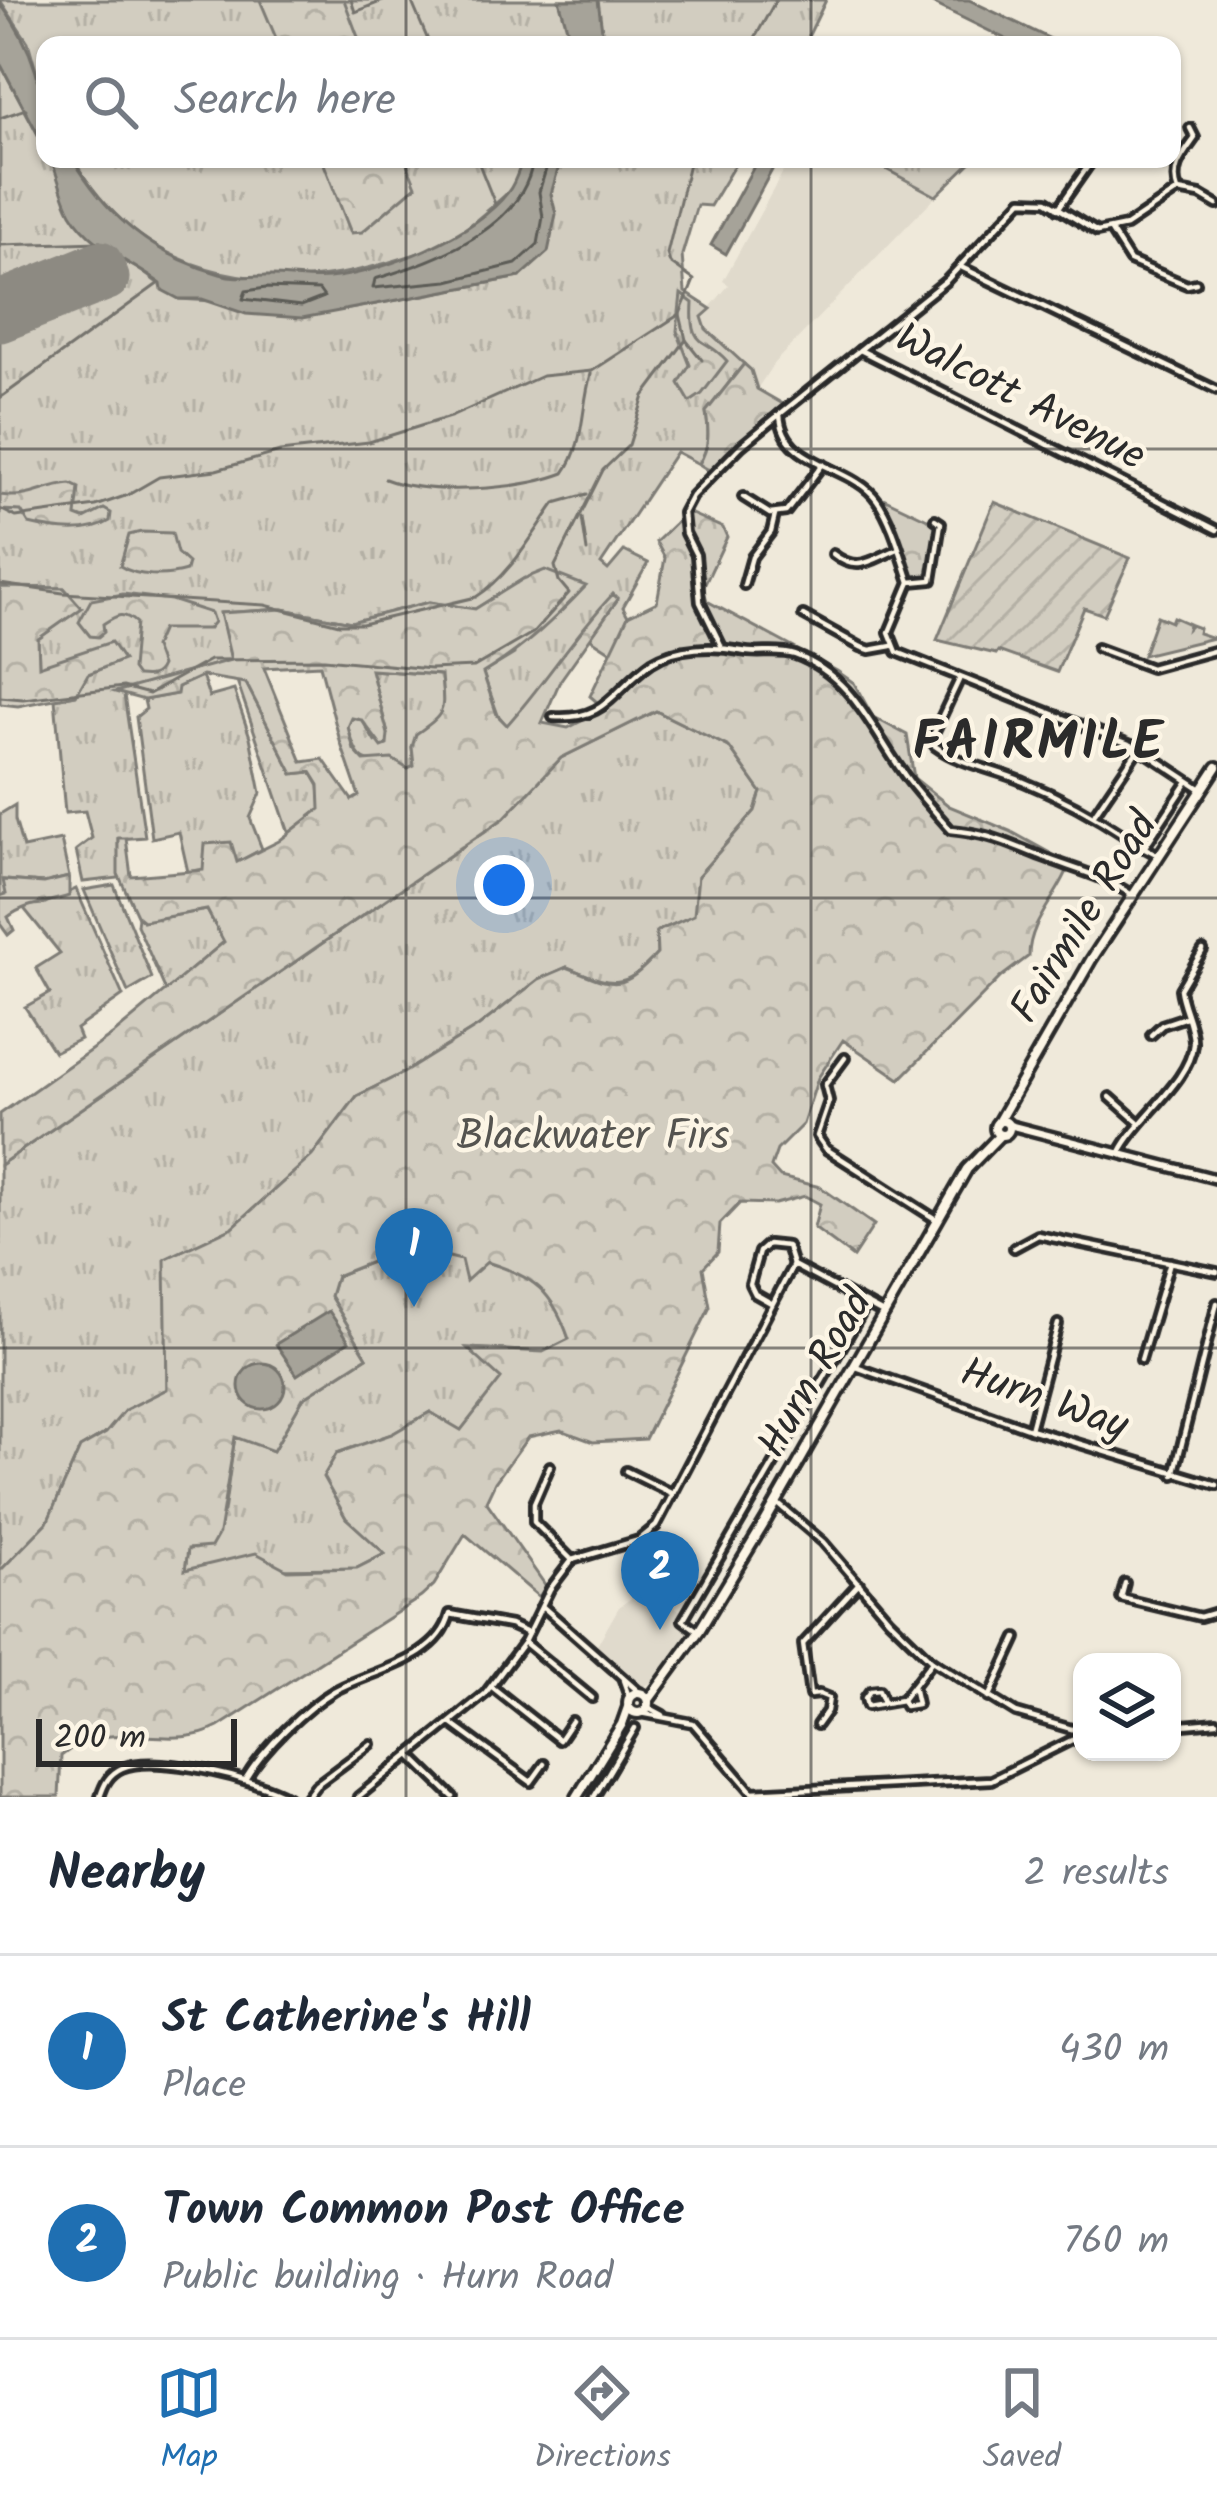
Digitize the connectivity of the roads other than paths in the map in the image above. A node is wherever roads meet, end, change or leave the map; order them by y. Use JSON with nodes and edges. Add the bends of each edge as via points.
{"nodes":[{"id":1,"x":1190,"y":128,"type":"dead end"},
{"id":2,"x":1181,"y":159,"type":"edge"},
{"id":3,"x":1087,"y":168,"type":"edge"},
{"id":4,"x":1175,"y":168,"type":"edge"},
{"id":5,"x":1178,"y":191,"type":"junction"},
{"id":6,"x":1217,"y":206,"type":"edge"},
{"id":7,"x":1058,"y":208,"type":"junction"},
{"id":8,"x":1111,"y":231,"type":"junction"},
{"id":9,"x":961,"y":267,"type":"junction"},
{"id":10,"x":1196,"y":283,"type":"dead end"},
{"id":11,"x":860,"y":350,"type":"junction"},
{"id":12,"x":1217,"y":390,"type":"edge"},
{"id":13,"x":780,"y":414,"type":"junction"},
{"id":14,"x":823,"y":464,"type":"junction"},
{"id":15,"x":742,"y":496,"type":"dead end"},
{"id":16,"x":775,"y":514,"type":"junction"},
{"id":17,"x":934,"y":519,"type":"dead end"},
{"id":18,"x":1217,"y":530,"type":"edge"},
{"id":19,"x":898,"y":550,"type":"junction"},
{"id":20,"x":833,"y":554,"type":"dead end"},
{"id":21,"x":932,"y":580,"type":"junction"},
{"id":22,"x":910,"y":582,"type":"junction"},
{"id":23,"x":942,"y":584,"type":"dead end"},
{"id":24,"x":744,"y":585,"type":"dead end"},
{"id":25,"x":803,"y":615,"type":"dead end"},
{"id":26,"x":721,"y":645,"type":"junction"},
{"id":27,"x":892,"y":646,"type":"junction"},
{"id":28,"x":1096,"y":648,"type":"dead end"},
{"id":29,"x":1217,"y":650,"type":"edge"},
{"id":30,"x":959,"y":680,"type":"junction"},
{"id":31,"x":553,"y":717,"type":"dead end"},
{"id":32,"x":1139,"y":748,"type":"junction"},
{"id":33,"x":1217,"y":767,"type":"edge"},
{"id":34,"x":1188,"y":781,"type":"junction"},
{"id":35,"x":1201,"y":789,"type":"junction"},
{"id":36,"x":1094,"y":814,"type":"junction"},
{"id":37,"x":1127,"y":837,"type":"dead end"},
{"id":38,"x":1134,"y":842,"type":"dead end"},
{"id":39,"x":1144,"y":848,"type":"junction"},
{"id":40,"x":1158,"y":855,"type":"junction"},
{"id":41,"x":1132,"y":896,"type":"junction"},
{"id":42,"x":1203,"y":950,"type":"dead end"},
{"id":43,"x":1186,"y":1018,"type":"junction"},
{"id":44,"x":1151,"y":1035,"type":"dead end"},
{"id":45,"x":844,"y":1058,"type":"dead end"},
{"id":46,"x":1110,"y":1097,"type":"dead end"},
{"id":47,"x":1138,"y":1122,"type":"junction"},
{"id":48,"x":1002,"y":1128,"type":"junction"},
{"id":49,"x":1119,"y":1154,"type":"junction"},
{"id":50,"x":1217,"y":1179,"type":"edge"},
{"id":51,"x":937,"y":1220,"type":"junction"},
{"id":52,"x":1014,"y":1248,"type":"dead end"},
{"id":53,"x":1171,"y":1262,"type":"junction"},
{"id":54,"x":793,"y":1265,"type":"junction"},
{"id":55,"x":1217,"y":1272,"type":"edge"},
{"id":56,"x":1217,"y":1303,"type":"edge"},
{"id":57,"x":770,"y":1304,"type":"junction"},
{"id":58,"x":867,"y":1304,"type":"junction"},
{"id":59,"x":885,"y":1315,"type":"junction"},
{"id":60,"x":1058,"y":1324,"type":"dead end"},
{"id":61,"x":1141,"y":1360,"type":"dead end"},
{"id":62,"x":853,"y":1366,"type":"junction"},
{"id":63,"x":1030,"y":1429,"type":"junction"},
{"id":64,"x":550,"y":1466,"type":"dead end"},
{"id":65,"x":626,"y":1471,"type":"dead end"},
{"id":66,"x":1174,"y":1475,"type":"junction"},
{"id":67,"x":1217,"y":1485,"type":"edge"},
{"id":68,"x":673,"y":1494,"type":"junction"},
{"id":69,"x":776,"y":1502,"type":"junction"},
{"id":70,"x":572,"y":1560,"type":"junction"},
{"id":71,"x":859,"y":1583,"type":"junction"},
{"id":72,"x":1125,"y":1583,"type":"dead end"},
{"id":73,"x":542,"y":1606,"type":"junction"},
{"id":74,"x":1217,"y":1612,"type":"edge"},
{"id":75,"x":699,"y":1631,"type":"junction"},
{"id":76,"x":528,"y":1633,"type":"junction"},
{"id":77,"x":1017,"y":1638,"type":"dead end"},
{"id":78,"x":524,"y":1642,"type":"junction"},
{"id":79,"x":932,"y":1661,"type":"junction"},
{"id":80,"x":491,"y":1686,"type":"junction"},
{"id":81,"x":914,"y":1686,"type":"junction"},
{"id":82,"x":592,"y":1698,"type":"dead end"},
{"id":83,"x":902,"y":1700,"type":"junction"},
{"id":84,"x":989,"y":1700,"type":"junction"},
{"id":85,"x":639,"y":1703,"type":"junction"},
{"id":86,"x":884,"y":1703,"type":"dead end"},
{"id":87,"x":572,"y":1721,"type":"dead end"},
{"id":88,"x":1217,"y":1722,"type":"edge"},
{"id":89,"x":451,"y":1723,"type":"junction"},
{"id":90,"x":817,"y":1725,"type":"dead end"},
{"id":91,"x":1181,"y":1725,"type":"edge"},
{"id":92,"x":635,"y":1728,"type":"dead end"},
{"id":93,"x":1068,"y":1729,"type":"junction"},
{"id":94,"x":1073,"y":1731,"type":"edge"},
{"id":95,"x":1073,"y":1739,"type":"edge"},
{"id":96,"x":1070,"y":1741,"type":"junction"},
{"id":97,"x":371,"y":1744,"type":"dead end"},
{"id":98,"x":409,"y":1754,"type":"junction"},
{"id":99,"x":544,"y":1764,"type":"dead end"},
{"id":100,"x":245,"y":1778,"type":"junction"},
{"id":101,"x":367,"y":1794,"type":"edge"},
{"id":102,"x":751,"y":1794,"type":"edge"},
{"id":103,"x":100,"y":1797,"type":"edge"},
{"id":104,"x":288,"y":1797,"type":"edge"},
{"id":105,"x":307,"y":1797,"type":"edge"},
{"id":106,"x":358,"y":1797,"type":"edge"},
{"id":107,"x":453,"y":1797,"type":"edge"},
{"id":108,"x":577,"y":1797,"type":"edge"},
{"id":109,"x":594,"y":1797,"type":"edge"}],
"edges":[{"from":1,"to":2,"type":"street","via":[[1195,138]]},
{"from":3,"to":7,"type":"street"},
{"from":4,"to":5,"type":"street"},
{"from":5,"to":6,"type":"street"},
{"from":5,"to":8,"type":"street"},
{"from":7,"to":8,"type":"street","via":[[1085,228]]},
{"from":7,"to":9,"type":"street","via":[[1022,200]]},
{"from":8,"to":10,"type":"street","via":[[1130,261]]},
{"from":9,"to":11,"type":"street"},
{"from":9,"to":12,"type":"street"},
{"from":11,"to":13,"type":"street"},
{"from":11,"to":18,"type":"street","name":"Walcott Avenue"},
{"from":13,"to":14,"type":"street","via":[[789,443]]},
{"from":13,"to":26,"type":"street","via":[[692,496],[683,514],[700,602]]},
{"from":14,"to":16,"type":"street","via":[[790,509]]},
{"from":14,"to":19,"type":"street","via":[[876,499]]},
{"from":15,"to":16,"type":"street"},
{"from":16,"to":24,"type":"street"},
{"from":17,"to":21,"type":"street","via":[[941,523]]},
{"from":19,"to":20,"type":"street","via":[[851,566]]},
{"from":19,"to":22,"type":"street"},
{"from":21,"to":22,"type":"street"},
{"from":21,"to":23,"type":"street"},
{"from":22,"to":27,"type":"street","via":[[890,628]]},
{"from":25,"to":27,"type":"street","via":[[861,647]]},
{"from":26,"to":31,"type":"street","via":[[653,662],[593,714]]},
{"from":26,"to":41,"type":"street","via":[[794,654],[845,684],[951,830],[1005,838]]},
{"from":27,"to":30,"type":"street"},
{"from":28,"to":29,"type":"street","via":[[1151,668]]},
{"from":30,"to":32,"type":"street"},
{"from":30,"to":36,"type":"street","via":[[934,746]]},
{"from":32,"to":34,"type":"street"},
{"from":32,"to":36,"type":"street"},
{"from":33,"to":35,"type":"main road","name":"Fairmile Road"},
{"from":34,"to":35,"type":"street"},
{"from":34,"to":39,"type":"street","name":"Fairmile Road"},
{"from":35,"to":40,"type":"main road","name":"Fairmile Road"},
{"from":36,"to":37,"type":"street"},
{"from":38,"to":39,"type":"street"},
{"from":39,"to":40,"type":"street"},
{"from":40,"to":41,"type":"main road","name":"Fairmile Road"},
{"from":41,"to":48,"type":"main road","name":"Fairmile Road","via":[[1008,1102]]},
{"from":42,"to":43,"type":"street","via":[[1181,983]]},
{"from":43,"to":44,"type":"street"},
{"from":43,"to":47,"type":"street","via":[[1189,1059]]},
{"from":45,"to":51,"type":"street","via":[[825,1085],[829,1102],[817,1136]]},
{"from":46,"to":47,"type":"street"},
{"from":47,"to":49,"type":"street"},
{"from":48,"to":49,"type":"street"},
{"from":48,"to":51,"type":"main road","name":"Hurn Road"},
{"from":49,"to":50,"type":"street"},
{"from":51,"to":59,"type":"main road","name":"Hurn Road"},
{"from":52,"to":53,"type":"street","via":[[1038,1235]]},
{"from":53,"to":55,"type":"street"},
{"from":53,"to":61,"type":"street"},
{"from":54,"to":57,"type":"street"},
{"from":54,"to":57,"type":"street","via":[[787,1246],[759,1252],[750,1285]]},
{"from":54,"to":58,"type":"street"},
{"from":56,"to":66,"type":"street"},
{"from":57,"to":68,"type":"street"},
{"from":58,"to":59,"type":"street"},
{"from":58,"to":75,"type":"street","name":"Hurn Road","via":[[683,1619]]},
{"from":59,"to":62,"type":"main road","name":"Hurn Road"},
{"from":60,"to":63,"type":"street"},
{"from":62,"to":63,"type":"street","name":"Hurn Way"},
{"from":62,"to":69,"type":"main road","name":"Hurn Road"},
{"from":63,"to":66,"type":"street","name":"Hurn Way"},
{"from":64,"to":70,"type":"street","via":[[534,1522]]},
{"from":65,"to":68,"type":"street"},
{"from":66,"to":67,"type":"street","name":"Hurn Way"},
{"from":68,"to":70,"type":"street","via":[[646,1536]]},
{"from":69,"to":71,"type":"street"},
{"from":69,"to":75,"type":"main road","name":"Hurn Road"},
{"from":70,"to":73,"type":"street"},
{"from":71,"to":79,"type":"street"},
{"from":71,"to":90,"type":"street","via":[[803,1644],[810,1695],[829,1698]]},
{"from":72,"to":74,"type":"street","via":[[1121,1598],[1200,1617]]},
{"from":73,"to":76,"type":"street"},
{"from":73,"to":85,"type":"street","via":[[621,1676]]},
{"from":75,"to":85,"type":"main road","name":"Hurn Road"},
{"from":76,"to":78,"type":"street"},
{"from":76,"to":100,"type":"street","via":[[451,1614],[407,1659],[328,1695]]},
{"from":77,"to":84,"type":"street"},
{"from":78,"to":80,"type":"street"},
{"from":78,"to":82,"type":"street"},
{"from":79,"to":81,"type":"street"},
{"from":79,"to":84,"type":"street"},
{"from":80,"to":87,"type":"street","via":[[560,1740]]},
{"from":80,"to":89,"type":"street"},
{"from":81,"to":83,"type":"street"},
{"from":81,"to":83,"type":"street","via":[[917,1704]]},
{"from":83,"to":86,"type":"street"},
{"from":84,"to":93,"type":"street"},
{"from":85,"to":102,"type":"street","via":[[700,1729]]},
{"from":85,"to":108,"type":"main road","name":"Hurn Road"},
{"from":88,"to":91,"type":"street"},
{"from":89,"to":98,"type":"street"},
{"from":89,"to":99,"type":"street","via":[[531,1782]]},
{"from":92,"to":109,"type":"street"},
{"from":93,"to":94,"type":"street"},
{"from":93,"to":96,"type":"street"},
{"from":95,"to":96,"type":"street"},
{"from":96,"to":102,"type":"street","via":[[991,1780]]},
{"from":97,"to":105,"type":"street"},
{"from":98,"to":101,"type":"street"},
{"from":98,"to":107,"type":"street"},
{"from":100,"to":103,"type":"street","via":[[135,1764],[112,1775]]},
{"from":100,"to":104,"type":"street"},
{"from":101,"to":106,"type":"street"}]}
